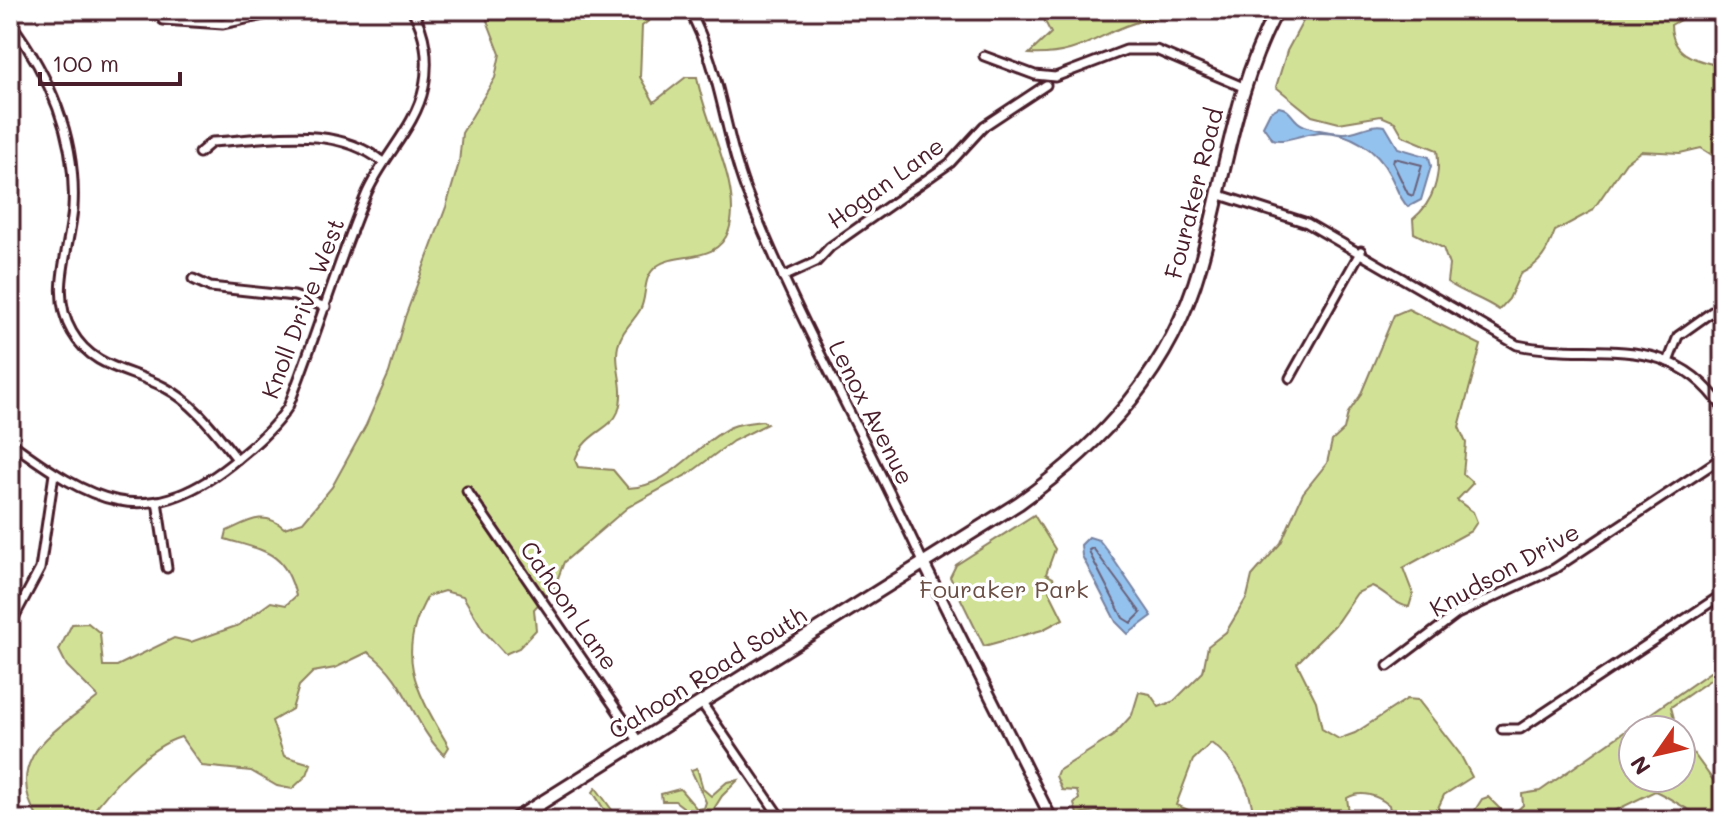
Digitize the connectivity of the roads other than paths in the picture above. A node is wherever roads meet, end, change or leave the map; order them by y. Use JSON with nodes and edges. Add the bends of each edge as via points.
{"nodes":[{"id":1,"x":287,"y":10,"type":"edge"},
{"id":2,"x":412,"y":10,"type":"edge"},
{"id":3,"x":689,"y":10,"type":"edge"},
{"id":4,"x":1277,"y":10,"type":"edge"},
{"id":5,"x":163,"y":20,"type":"dead end"},
{"id":6,"x":10,"y":22,"type":"edge"},
{"id":7,"x":984,"y":56,"type":"dead end"},
{"id":8,"x":1046,"y":85,"type":"dead end"},
{"id":9,"x":1243,"y":87,"type":"junction"},
{"id":10,"x":199,"y":153,"type":"dead end"},
{"id":11,"x":383,"y":162,"type":"junction"},
{"id":12,"x":1215,"y":193,"type":"junction"},
{"id":13,"x":1361,"y":251,"type":"junction"},
{"id":14,"x":783,"y":277,"type":"junction"},
{"id":15,"x":193,"y":279,"type":"dead end"},
{"id":16,"x":1723,"y":304,"type":"edge"},
{"id":17,"x":326,"y":307,"type":"junction"},
{"id":18,"x":1668,"y":362,"type":"junction"},
{"id":19,"x":1290,"y":378,"type":"dead end"},
{"id":20,"x":1723,"y":408,"type":"edge"},
{"id":21,"x":10,"y":442,"type":"edge"},
{"id":22,"x":1723,"y":457,"type":"edge"},
{"id":23,"x":237,"y":459,"type":"junction"},
{"id":24,"x":54,"y":474,"type":"junction"},
{"id":25,"x":467,"y":491,"type":"dead end"},
{"id":26,"x":157,"y":501,"type":"junction"},
{"id":27,"x":923,"y":562,"type":"junction"},
{"id":28,"x":167,"y":568,"type":"dead end"},
{"id":29,"x":1723,"y":594,"type":"edge"},
{"id":30,"x":10,"y":625,"type":"edge"},
{"id":31,"x":1388,"y":666,"type":"dead end"},
{"id":32,"x":701,"y":702,"type":"junction"},
{"id":33,"x":1502,"y":729,"type":"dead end"},
{"id":34,"x":639,"y":742,"type":"junction"},
{"id":35,"x":514,"y":820,"type":"edge"},
{"id":36,"x":782,"y":820,"type":"edge"},
{"id":37,"x":1052,"y":820,"type":"edge"}],
"edges":[{"from":1,"to":5,"type":"street","via":[[223,24]]},
{"from":2,"to":11,"type":"street","name":"Knoll Drive West","via":[[424,41],[423,90],[414,115]]},
{"from":3,"to":14,"type":"street","name":"Lenox Avenue","via":[[708,53],[747,195]]},
{"from":4,"to":9,"type":"main road","name":"Fouraker Road"},
{"from":6,"to":23,"type":"street","via":[[44,76],[69,149],[73,209],[60,286],[71,331],[105,365],[183,399]]},
{"from":7,"to":9,"type":"street","via":[[1055,77],[1126,50],[1156,50]]},
{"from":8,"to":14,"type":"street","name":"Hogan Lane","via":[[984,126],[950,163],[816,262]]},
{"from":9,"to":12,"type":"main road","name":"Fouraker Road"},
{"from":10,"to":11,"type":"street","via":[[212,142],[332,136],[357,144]]},
{"from":11,"to":17,"type":"street","name":"Knoll Drive West"},
{"from":12,"to":13,"type":"street","via":[[1307,223]]},
{"from":12,"to":27,"type":"main road","name":"Fouraker Road","via":[[1201,262],[1181,319],[1151,376],[1126,408],[1060,474]]},
{"from":13,"to":18,"type":"street","via":[[1517,345],[1647,353]]},
{"from":13,"to":19,"type":"street"},
{"from":14,"to":27,"type":"street","name":"Lenox Avenue"},
{"from":15,"to":17,"type":"street","via":[[210,287],[294,296]]},
{"from":16,"to":18,"type":"street","via":[[1678,336]]},
{"from":17,"to":23,"type":"street","name":"Knoll Drive West","via":[[288,407]]},
{"from":18,"to":20,"type":"street","via":[[1690,374]]},
{"from":21,"to":24,"type":"street","name":"Knoll Drive West"},
{"from":22,"to":31,"type":"street","name":"Knudson Drive","via":[[1554,569],[1457,614]]},
{"from":23,"to":26,"type":"street","name":"Knoll Drive West","via":[[203,486]]},
{"from":24,"to":26,"type":"street","name":"Knoll Drive West","via":[[104,498]]},
{"from":24,"to":30,"type":"street","via":[[40,569]]},
{"from":25,"to":34,"type":"street","name":"Cahoon Lane"},
{"from":26,"to":28,"type":"street"},
{"from":27,"to":32,"type":"main road","name":"Cahoon Road South"},
{"from":27,"to":37,"type":"street","name":"Lenox Avenue"},
{"from":29,"to":33,"type":"street","via":[[1520,729]]},
{"from":32,"to":34,"type":"main road","name":"Cahoon Road South"},
{"from":32,"to":36,"type":"street"},
{"from":34,"to":35,"type":"main road","name":"Cahoon Road South"}]}
